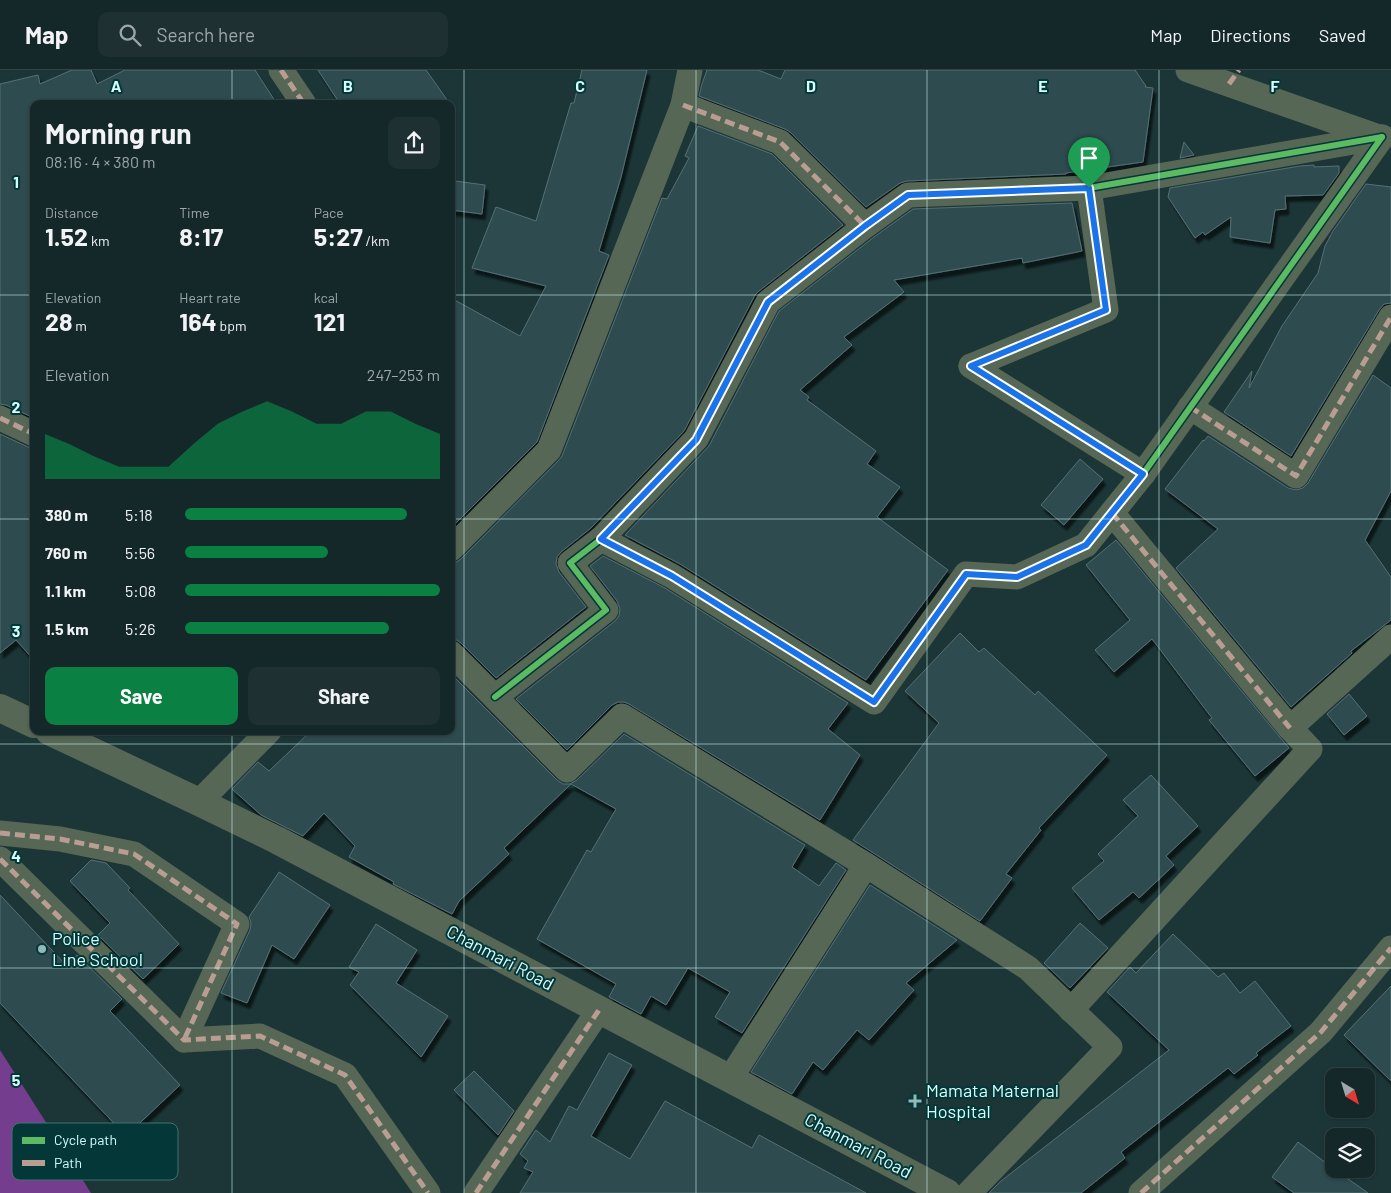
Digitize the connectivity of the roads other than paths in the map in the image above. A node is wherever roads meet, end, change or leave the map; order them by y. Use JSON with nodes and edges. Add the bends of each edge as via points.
{"nodes":[{"id":1,"x":281,"y":70,"type":"edge"},
{"id":2,"x":690,"y":70,"type":"edge"},
{"id":3,"x":1188,"y":70,"type":"edge"},
{"id":4,"x":1234,"y":77,"type":"edge"},
{"id":5,"x":301,"y":100,"type":"edge"},
{"id":6,"x":683,"y":105,"type":"junction"},
{"id":7,"x":1386,"y":140,"type":"edge"},
{"id":8,"x":1089,"y":188,"type":"junction"},
{"id":9,"x":865,"y":226,"type":"junction"},
{"id":10,"x":1391,"y":316,"type":"edge"},
{"id":11,"x":1190,"y":407,"type":"junction"},
{"id":12,"x":0,"y":418,"type":"edge"},
{"id":13,"x":30,"y":432,"type":"edge"},
{"id":14,"x":1143,"y":474,"type":"junction"},
{"id":15,"x":1112,"y":513,"type":"junction"},
{"id":16,"x":601,"y":539,"type":"junction"},
{"id":17,"x":455,"y":545,"type":"edge"},
{"id":18,"x":1391,"y":637,"type":"edge"},
{"id":19,"x":455,"y":657,"type":"edge"},
{"id":20,"x":495,"y":697,"type":"junction"},
{"id":21,"x":0,"y":708,"type":"edge"},
{"id":22,"x":30,"y":722,"type":"edge"},
{"id":23,"x":1290,"y":728,"type":"junction"},
{"id":24,"x":57,"y":735,"type":"edge"},
{"id":25,"x":265,"y":735,"type":"edge"},
{"id":26,"x":199,"y":802,"type":"junction"},
{"id":27,"x":0,"y":833,"type":"edge"},
{"id":28,"x":0,"y":859,"type":"edge"},
{"id":29,"x":866,"y":864,"type":"junction"},
{"id":30,"x":1391,"y":948,"type":"edge"},
{"id":31,"x":599,"y":1010,"type":"junction"},
{"id":32,"x":1071,"y":1010,"type":"junction"},
{"id":33,"x":184,"y":1040,"type":"junction"},
{"id":34,"x":730,"y":1078,"type":"junction"},
{"id":35,"x":428,"y":1193,"type":"edge"},
{"id":36,"x":476,"y":1193,"type":"edge"},
{"id":37,"x":947,"y":1193,"type":"edge"},
{"id":38,"x":969,"y":1193,"type":"edge"},
{"id":39,"x":1141,"y":1193,"type":"edge"}],
"edges":[{"from":1,"to":5,"type":"street"},
{"from":2,"to":6,"type":"street"},
{"from":3,"to":4,"type":"street"},
{"from":4,"to":7,"type":"street"},
{"from":6,"to":9,"type":"street","via":[[780,142]]},
{"from":6,"to":17,"type":"street","via":[[549,450]]},
{"from":7,"to":8,"type":"street"},
{"from":7,"to":11,"type":"street"},
{"from":8,"to":9,"type":"street","via":[[908,195]]},
{"from":8,"to":14,"type":"street","via":[[1106,310],[971,366]]},
{"from":9,"to":16,"type":"street","via":[[768,302],[696,440]]},
{"from":10,"to":11,"type":"street","via":[[1296,476]]},
{"from":11,"to":14,"type":"street"},
{"from":12,"to":13,"type":"street"},
{"from":14,"to":15,"type":"street"},
{"from":15,"to":16,"type":"street","via":[[1086,545],[1017,577],[966,574],[874,702],[672,576]]},
{"from":15,"to":23,"type":"street"},
{"from":16,"to":20,"type":"street","via":[[570,563],[606,610]]},
{"from":18,"to":23,"type":"street"},
{"from":19,"to":20,"type":"street"},
{"from":20,"to":29,"type":"street","via":[[568,770],[622,716]]},
{"from":21,"to":22,"type":"street"},
{"from":23,"to":32,"type":"street","via":[[1310,749]]},
{"from":24,"to":26,"type":"street","name":"Chanmari Road"},
{"from":25,"to":26,"type":"street"},
{"from":26,"to":31,"type":"street","name":"Chanmari Road"},
{"from":27,"to":33,"type":"street","via":[[60,839],[134,854],[237,924]]},
{"from":28,"to":33,"type":"street"},
{"from":29,"to":32,"type":"street","via":[[1028,968]]},
{"from":29,"to":34,"type":"street"},
{"from":30,"to":39,"type":"street","via":[[1321,1032]]},
{"from":31,"to":34,"type":"street","name":"Chanmari Road"},
{"from":31,"to":36,"type":"street"},
{"from":32,"to":38,"type":"street","via":[[1110,1047]]},
{"from":33,"to":35,"type":"street","via":[[260,1036],[345,1075]]},
{"from":34,"to":37,"type":"street","name":"Chanmari Road"}]}
